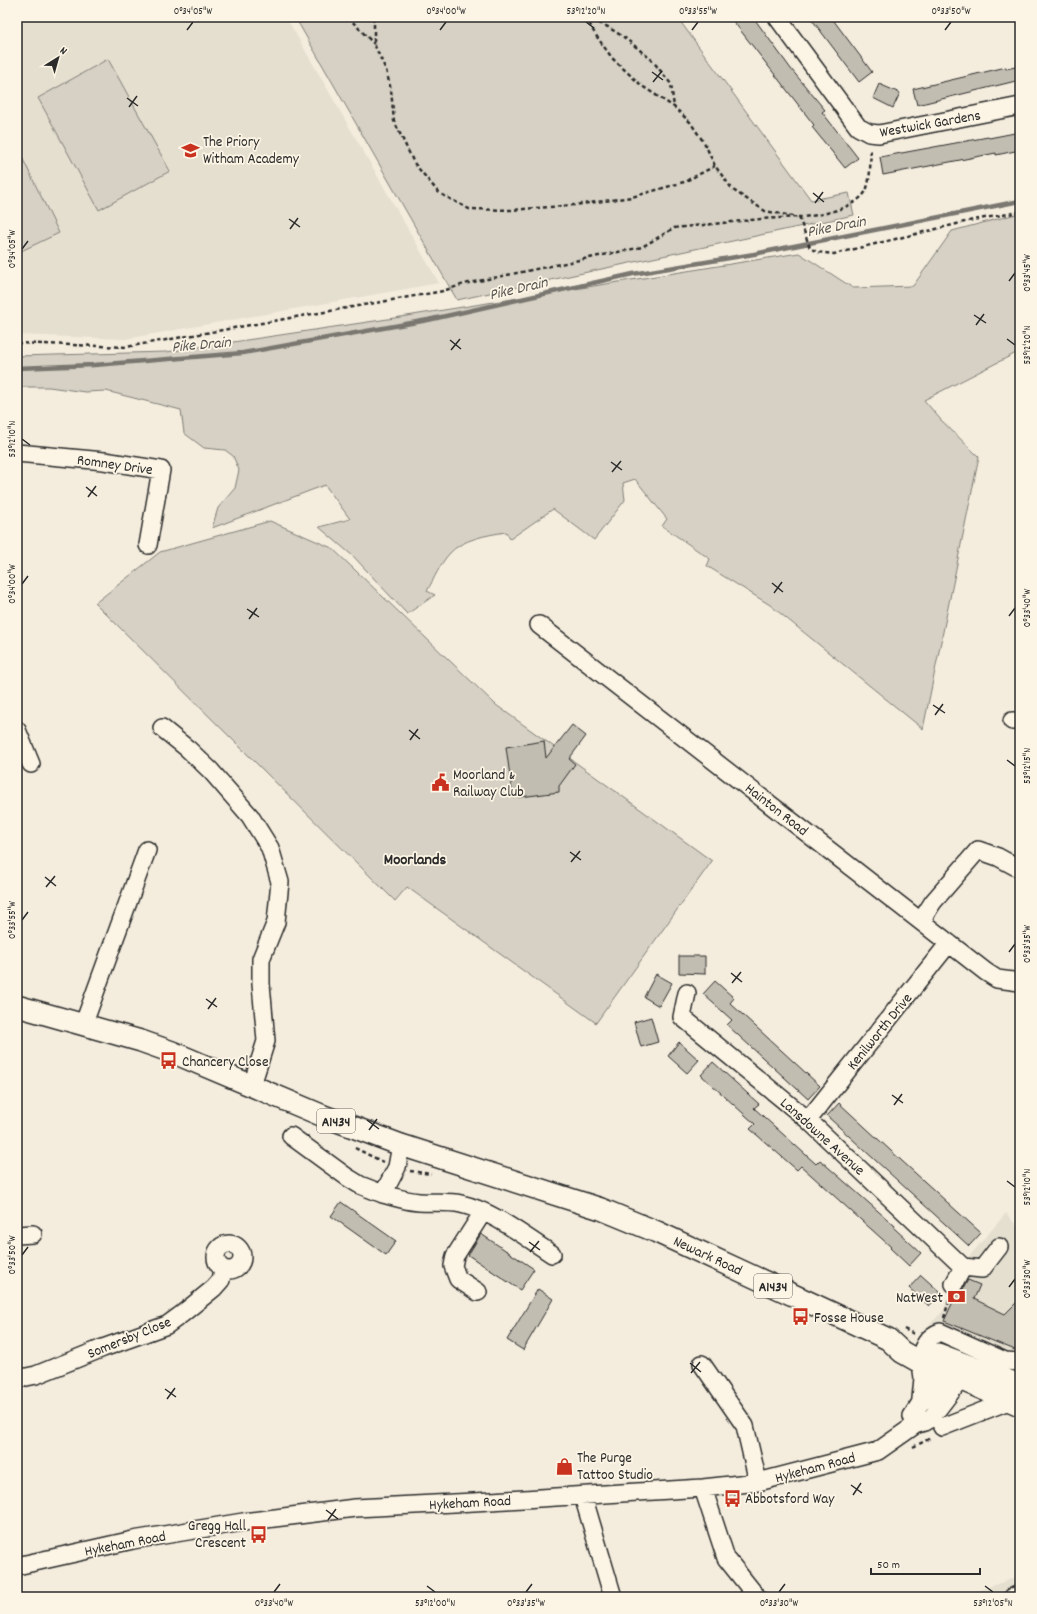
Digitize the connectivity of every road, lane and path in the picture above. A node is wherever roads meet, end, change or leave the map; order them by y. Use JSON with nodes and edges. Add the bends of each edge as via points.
{"nodes":[{"id":1,"x":348,"y":17,"type":"edge"},
{"id":2,"x":374,"y":17,"type":"edge"},
{"id":3,"x":586,"y":17,"type":"edge"},
{"id":4,"x":776,"y":17,"type":"edge"},
{"id":5,"x":374,"y":44,"type":"junction"},
{"id":6,"x":1020,"y":106,"type":"edge"},
{"id":7,"x":674,"y":107,"type":"junction"},
{"id":8,"x":869,"y":133,"type":"junction"},
{"id":9,"x":715,"y":166,"type":"junction"},
{"id":10,"x":1020,"y":212,"type":"edge"},
{"id":11,"x":799,"y":217,"type":"junction"},
{"id":12,"x":17,"y":343,"type":"edge"},
{"id":13,"x":17,"y":454,"type":"edge"},
{"id":14,"x":148,"y":545,"type":"dead end"},
{"id":15,"x":539,"y":625,"type":"dead end"},
{"id":16,"x":162,"y":728,"type":"dead end"},
{"id":17,"x":17,"y":730,"type":"edge"},
{"id":18,"x":31,"y":764,"type":"dead end"},
{"id":19,"x":146,"y":850,"type":"dead end"},
{"id":20,"x":1020,"y":869,"type":"edge"},
{"id":21,"x":921,"y":921,"type":"junction"},
{"id":22,"x":949,"y":943,"type":"junction"},
{"id":23,"x":1020,"y":982,"type":"edge"},
{"id":24,"x":688,"y":993,"type":"dead end"},
{"id":25,"x":17,"y":1006,"type":"edge"},
{"id":26,"x":84,"y":1023,"type":"junction"},
{"id":27,"x":252,"y":1086,"type":"junction"},
{"id":28,"x":808,"y":1120,"type":"junction"},
{"id":29,"x":291,"y":1136,"type":"dead end"},
{"id":30,"x":401,"y":1145,"type":"junction"},
{"id":31,"x":408,"y":1170,"type":"dead end"},
{"id":32,"x":437,"y":1175,"type":"dead end"},
{"id":33,"x":383,"y":1194,"type":"junction"},
{"id":34,"x":483,"y":1212,"type":"junction"},
{"id":35,"x":999,"y":1247,"type":"dead end"},
{"id":36,"x":552,"y":1254,"type":"dead end"},
{"id":37,"x":963,"y":1267,"type":"junction"},
{"id":38,"x":223,"y":1269,"type":"dead end"},
{"id":39,"x":954,"y":1284,"type":"joint"},
{"id":40,"x":478,"y":1292,"type":"dead end"},
{"id":41,"x":940,"y":1332,"type":"junction"},
{"id":42,"x":921,"y":1357,"type":"junction"},
{"id":43,"x":1020,"y":1362,"type":"edge"},
{"id":44,"x":702,"y":1364,"type":"dead end"},
{"id":45,"x":959,"y":1370,"type":"junction"},
{"id":46,"x":17,"y":1379,"type":"edge"},
{"id":47,"x":1017,"y":1397,"type":"edge"},
{"id":48,"x":923,"y":1399,"type":"junction"},
{"id":49,"x":914,"y":1425,"type":"junction"},
{"id":50,"x":942,"y":1427,"type":"dead end"},
{"id":51,"x":758,"y":1482,"type":"junction"},
{"id":52,"x":703,"y":1488,"type":"junction"},
{"id":53,"x":583,"y":1496,"type":"junction"},
{"id":54,"x":17,"y":1566,"type":"edge"},
{"id":55,"x":1020,"y":1594,"type":"edge"},
{"id":56,"x":613,"y":1597,"type":"edge"},
{"id":57,"x":757,"y":1597,"type":"edge"},
{"id":58,"x":1013,"y":1597,"type":"edge"}],
"edges":[{"from":1,"to":5,"type":"path"},
{"from":2,"to":5,"type":"path"},
{"from":3,"to":7,"type":"path","via":[[612,58],[642,86]]},
{"from":3,"to":7,"type":"path","via":[[625,38],[652,60],[671,84]]},
{"from":4,"to":8,"type":"street","name":"Westwick Gardens","via":[[858,127]]},
{"from":5,"to":9,"type":"path","via":[[392,90],[394,121],[414,163],[439,193],[469,209],[511,210],[632,197],[684,182]]},
{"from":6,"to":8,"type":"street","name":"Westwick Gardens","via":[[879,134]]},
{"from":7,"to":9,"type":"path","via":[[690,122],[705,144]]},
{"from":8,"to":11,"type":"path","via":[[872,136],[867,189],[855,202],[830,213]]},
{"from":9,"to":11,"type":"path","via":[[733,190],[765,211]]},
{"from":10,"to":11,"type":"path","via":[[973,220],[834,254],[817,252],[810,248]]},
{"from":11,"to":12,"type":"path","via":[[674,228],[642,247],[464,284],[443,291],[126,347]]},
{"from":13,"to":14,"type":"street","name":"Romney Drive","via":[[104,461],[161,470]]},
{"from":15,"to":21,"type":"street","name":"Hainton Road"},
{"from":16,"to":27,"type":"street","via":[[211,771],[250,816],[270,848],[280,882],[276,922],[261,959],[266,1040]]},
{"from":17,"to":18,"type":"street"},
{"from":19,"to":26,"type":"street"},
{"from":20,"to":21,"type":"street","via":[[978,850],[933,902]]},
{"from":21,"to":22,"type":"street","name":"Hainton Road"},
{"from":22,"to":23,"type":"street","name":"Hainton Road","via":[[996,979]]},
{"from":22,"to":28,"type":"street","name":"Kenilworth Drive"},
{"from":24,"to":28,"type":"street","name":"Lansdowne Avenue","via":[[682,1017]]},
{"from":25,"to":26,"type":"main road","number":"A1434"},
{"from":26,"to":27,"type":"main road","number":"A1434","via":[[172,1052]]},
{"from":27,"to":30,"type":"main road","number":"A1434"},
{"from":28,"to":37,"type":"street","name":"Lansdowne Avenue"},
{"from":29,"to":33,"type":"street","via":[[347,1177]]},
{"from":30,"to":33,"type":"street","via":[[397,1167]]},
{"from":30,"to":42,"type":"main road","name":"Newark Road","number":"A1434","via":[[601,1209],[657,1232],[888,1339],[909,1341]]},
{"from":31,"to":32,"type":"path"},
{"from":33,"to":34,"type":"street","via":[[418,1202],[460,1204]]},
{"from":34,"to":36,"type":"street"},
{"from":34,"to":40,"type":"street","via":[[455,1256],[453,1266],[458,1279]]},
{"from":35,"to":37,"type":"street","via":[[982,1269]]},
{"from":37,"to":39,"type":"street"},
{"from":38,"to":46,"type":"street","name":"Somersby Close","via":[[221,1280],[214,1288],[167,1324],[36,1375]]},
{"from":39,"to":41,"type":"path"},
{"from":41,"to":42,"type":"street","via":[[927,1340]]},
{"from":41,"to":43,"type":"street","via":[[1005,1361]]},
{"from":42,"to":45,"type":"main road","name":"Newark Road","number":"A1434"},
{"from":42,"to":48,"type":"main road","via":[[925,1378]]},
{"from":44,"to":51,"type":"street","via":[[745,1426]]},
{"from":45,"to":47,"type":"main road","name":"Newark Road","number":"A1434"},
{"from":45,"to":48,"type":"street","via":[[937,1385]]},
{"from":45,"to":49,"type":"street","name":"Hykeham Road","via":[[931,1418]]},
{"from":47,"to":50,"type":"street","via":[[963,1414]]},
{"from":48,"to":49,"type":"street","via":[[912,1416]]},
{"from":49,"to":51,"type":"street","name":"Hykeham Road","via":[[878,1450]]},
{"from":51,"to":52,"type":"street","name":"Hykeham Road"},
{"from":52,"to":53,"type":"street","name":"Hykeham Road"},
{"from":52,"to":57,"type":"street","via":[[726,1558]]},
{"from":53,"to":54,"type":"street","name":"Hykeham Road","via":[[355,1508],[243,1522],[133,1540]]},
{"from":53,"to":56,"type":"street"},
{"from":55,"to":58,"type":"street"}]}
